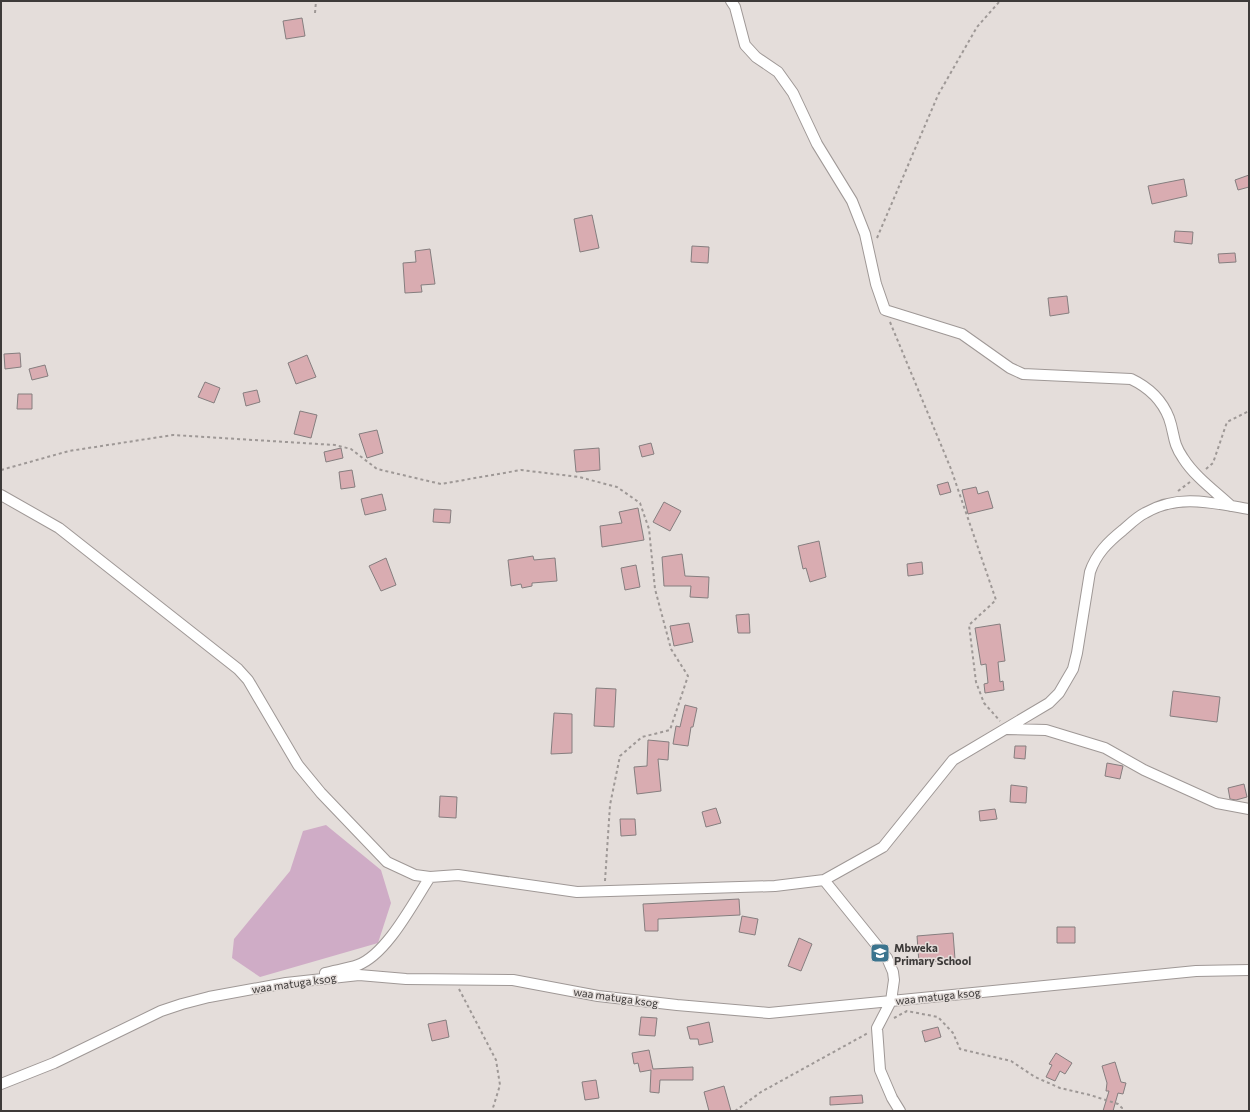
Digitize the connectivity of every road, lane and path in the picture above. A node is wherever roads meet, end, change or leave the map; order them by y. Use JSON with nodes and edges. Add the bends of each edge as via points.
{"nodes":[{"id":1,"x":316,"y":1,"type":"edge"},
{"id":2,"x":731,"y":1,"type":"edge"},
{"id":3,"x":1000,"y":1,"type":"edge"},
{"id":4,"x":315,"y":13,"type":"dead end"},
{"id":5,"x":871,"y":255,"type":"junction"},
{"id":6,"x":885,"y":310,"type":"junction"},
{"id":7,"x":1249,"y":411,"type":"edge"},
{"id":8,"x":1,"y":470,"type":"edge"},
{"id":9,"x":1198,"y":476,"type":"junction"},
{"id":10,"x":1176,"y":493,"type":"dead end"},
{"id":11,"x":1,"y":495,"type":"edge"},
{"id":12,"x":1231,"y":506,"type":"junction"},
{"id":13,"x":1249,"y":509,"type":"edge"},
{"id":14,"x":1007,"y":729,"type":"junction"},
{"id":15,"x":1249,"y":809,"type":"edge"},
{"id":16,"x":430,"y":877,"type":"junction"},
{"id":17,"x":824,"y":880,"type":"junction"},
{"id":18,"x":604,"y":890,"type":"junction"},
{"id":19,"x":1249,"y":970,"type":"edge"},
{"id":20,"x":454,"y":979,"type":"junction"},
{"id":21,"x":286,"y":983,"type":"junction"},
{"id":22,"x":891,"y":1001,"type":"junction"},
{"id":23,"x":877,"y":1028,"type":"junction"},
{"id":24,"x":1,"y":1084,"type":"edge"},
{"id":25,"x":492,"y":1111,"type":"edge"},
{"id":26,"x":735,"y":1111,"type":"edge"},
{"id":27,"x":900,"y":1111,"type":"edge"},
{"id":28,"x":1121,"y":1111,"type":"edge"}],
"edges":[{"from":1,"to":4,"type":"path"},
{"from":2,"to":5,"type":"street","via":[[745,45],[756,57],[778,72],[800,104],[817,144],[852,201]]},
{"from":3,"to":5,"type":"path","via":[[977,27],[938,95]]},
{"from":5,"to":6,"type":"street","via":[[876,284]]},
{"from":6,"to":9,"type":"street","via":[[962,334],[1010,368],[1023,374],[1131,379],[1145,386],[1160,402],[1169,418],[1175,445]]},
{"from":6,"to":14,"type":"path","via":[[951,469],[996,600],[969,625],[976,682],[984,703]]},
{"from":7,"to":9,"type":"path","via":[[1227,422],[1214,463]]},
{"from":8,"to":18,"type":"path","via":[[69,451],[173,435],[334,445],[351,449],[377,469],[441,484],[521,470],[579,477],[617,487],[640,503],[649,529],[655,589],[671,649],[688,676],[670,730],[642,736],[620,756],[610,805]]},
{"from":9,"to":10,"type":"path"},
{"from":9,"to":12,"type":"street"},
{"from":11,"to":16,"type":"street","via":[[59,528],[238,669],[248,680],[298,765],[342,817],[387,862],[404,871]]},
{"from":12,"to":13,"type":"street"},
{"from":12,"to":14,"type":"street","via":[[1201,500],[1160,505],[1143,513],[1109,541],[1094,560],[1090,572],[1073,669],[1059,693],[1049,704]]},
{"from":14,"to":15,"type":"street","via":[[1046,730],[1105,748],[1144,770],[1217,803]]},
{"from":14,"to":17,"type":"street","via":[[954,760],[883,847]]},
{"from":16,"to":18,"type":"street","via":[[458,875],[560,891]]},
{"from":16,"to":21,"type":"street","via":[[393,935],[370,958],[358,965]]},
{"from":17,"to":18,"type":"street","via":[[775,886]]},
{"from":17,"to":22,"type":"street","via":[[887,958],[893,972]]},
{"from":19,"to":22,"type":"street","name":"waa matuga ksog","via":[[1196,971]]},
{"from":20,"to":21,"type":"street","name":"waa matuga ksog","via":[[406,979],[359,975]]},
{"from":20,"to":22,"type":"street","name":"waa matuga ksog","via":[[513,980],[598,996],[769,1013]]},
{"from":20,"to":25,"type":"path","via":[[496,1060],[500,1085]]},
{"from":21,"to":24,"type":"street","name":"waa matuga ksog","via":[[209,997],[161,1011],[54,1063]]},
{"from":22,"to":23,"type":"street"},
{"from":23,"to":26,"type":"path","via":[[827,1054]]},
{"from":23,"to":27,"type":"street","via":[[880,1070]]},
{"from":23,"to":28,"type":"path","via":[[907,1011],[938,1017],[953,1033],[960,1049],[1011,1061],[1034,1077],[1060,1088],[1118,1104],[1122,1108]]}]}
